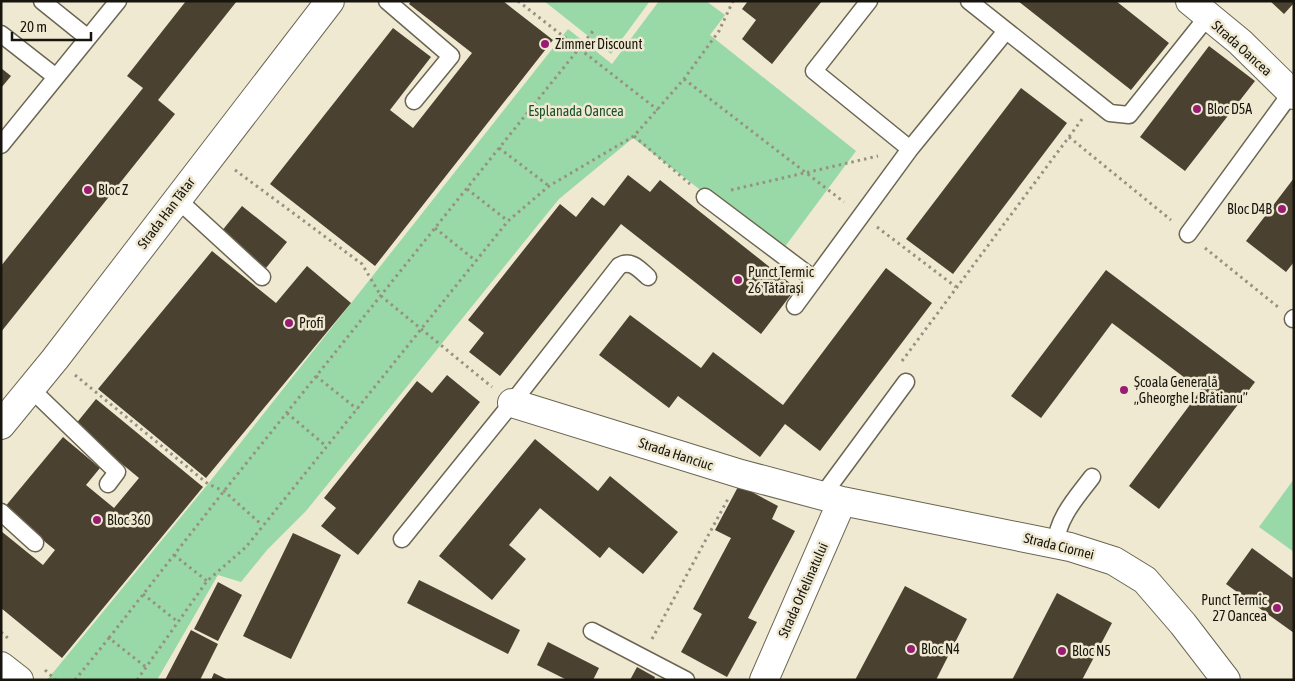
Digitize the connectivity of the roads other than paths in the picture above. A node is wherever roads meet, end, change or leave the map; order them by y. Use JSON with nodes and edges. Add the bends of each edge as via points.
{"nodes":[{"id":1,"x":42,"y":1,"type":"edge"},
{"id":2,"x":118,"y":1,"type":"edge"},
{"id":3,"x":330,"y":1,"type":"edge"},
{"id":4,"x":387,"y":1,"type":"edge"},
{"id":5,"x":869,"y":1,"type":"edge"},
{"id":6,"x":968,"y":1,"type":"edge"},
{"id":7,"x":1199,"y":9,"type":"edge"},
{"id":8,"x":1006,"y":31,"type":"junction"},
{"id":9,"x":1,"y":34,"type":"edge"},
{"id":10,"x":88,"y":38,"type":"junction"},
{"id":11,"x":56,"y":77,"type":"junction"},
{"id":12,"x":1293,"y":94,"type":"edge"},
{"id":13,"x":414,"y":101,"type":"dead end"},
{"id":14,"x":1,"y":145,"type":"edge"},
{"id":15,"x":910,"y":148,"type":"junction"},
{"id":16,"x":705,"y":197,"type":"road end"},
{"id":17,"x":177,"y":199,"type":"junction"},
{"id":18,"x":1188,"y":234,"type":"dead end"},
{"id":19,"x":262,"y":277,"type":"dead end"},
{"id":20,"x":648,"y":277,"type":"dead end"},
{"id":21,"x":814,"y":279,"type":"junction"},
{"id":22,"x":795,"y":306,"type":"dead end"},
{"id":23,"x":906,"y":382,"type":"road end"},
{"id":24,"x":31,"y":389,"type":"junction"},
{"id":25,"x":512,"y":403,"type":"junction"},
{"id":26,"x":1,"y":425,"type":"edge"},
{"id":27,"x":1092,"y":477,"type":"dead end"},
{"id":28,"x":108,"y":484,"type":"dead end"},
{"id":29,"x":832,"y":498,"type":"junction"},
{"id":30,"x":1,"y":512,"type":"edge"},
{"id":31,"x":402,"y":539,"type":"dead end"},
{"id":32,"x":36,"y":544,"type":"dead end"},
{"id":33,"x":1056,"y":544,"type":"junction"},
{"id":34,"x":592,"y":631,"type":"dead end"},
{"id":35,"x":1,"y":666,"type":"edge"},
{"id":36,"x":19,"y":680,"type":"edge"},
{"id":37,"x":686,"y":680,"type":"edge"},
{"id":38,"x":764,"y":680,"type":"edge"},
{"id":39,"x":1226,"y":680,"type":"edge"}],
"edges":[{"from":1,"to":10,"type":"lane"},
{"from":2,"to":10,"type":"lane"},
{"from":3,"to":17,"type":"street","name":"Strada Han Tătar"},
{"from":4,"to":13,"type":"lane","via":[[451,56]]},
{"from":5,"to":15,"type":"lane","via":[[814,71]]},
{"from":6,"to":8,"type":"lane"},
{"from":7,"to":8,"type":"lane","via":[[1129,115],[1110,113]]},
{"from":7,"to":12,"type":"street","name":"Strada Oancea","via":[[1240,42]]},
{"from":8,"to":15,"type":"lane"},
{"from":9,"to":11,"type":"lane"},
{"from":10,"to":11,"type":"lane"},
{"from":11,"to":14,"type":"lane"},
{"from":12,"to":18,"type":"lane"},
{"from":15,"to":21,"type":"lane"},
{"from":16,"to":21,"type":"lane"},
{"from":17,"to":19,"type":"lane"},
{"from":17,"to":24,"type":"street","name":"Strada Han Tătar"},
{"from":20,"to":25,"type":"lane","via":[[625,262],[619,266]]},
{"from":21,"to":22,"type":"lane"},
{"from":23,"to":29,"type":"lane"},
{"from":24,"to":26,"type":"street","name":"Strada Han Tătar"},
{"from":24,"to":28,"type":"lane","via":[[117,472]]},
{"from":25,"to":29,"type":"street","name":"Strada Hanciuc","via":[[741,474]]},
{"from":25,"to":31,"type":"lane"},
{"from":27,"to":33,"type":"lane","via":[[1062,518]]},
{"from":29,"to":33,"type":"street","name":"Strada Ciornei"},
{"from":29,"to":38,"type":"street","name":"Strada Orfelinatului"},
{"from":30,"to":32,"type":"lane"},
{"from":33,"to":39,"type":"street","name":"Strada Ciornei","via":[[1114,561],[1145,580]]},
{"from":34,"to":37,"type":"lane"},
{"from":35,"to":36,"type":"street"}]}
